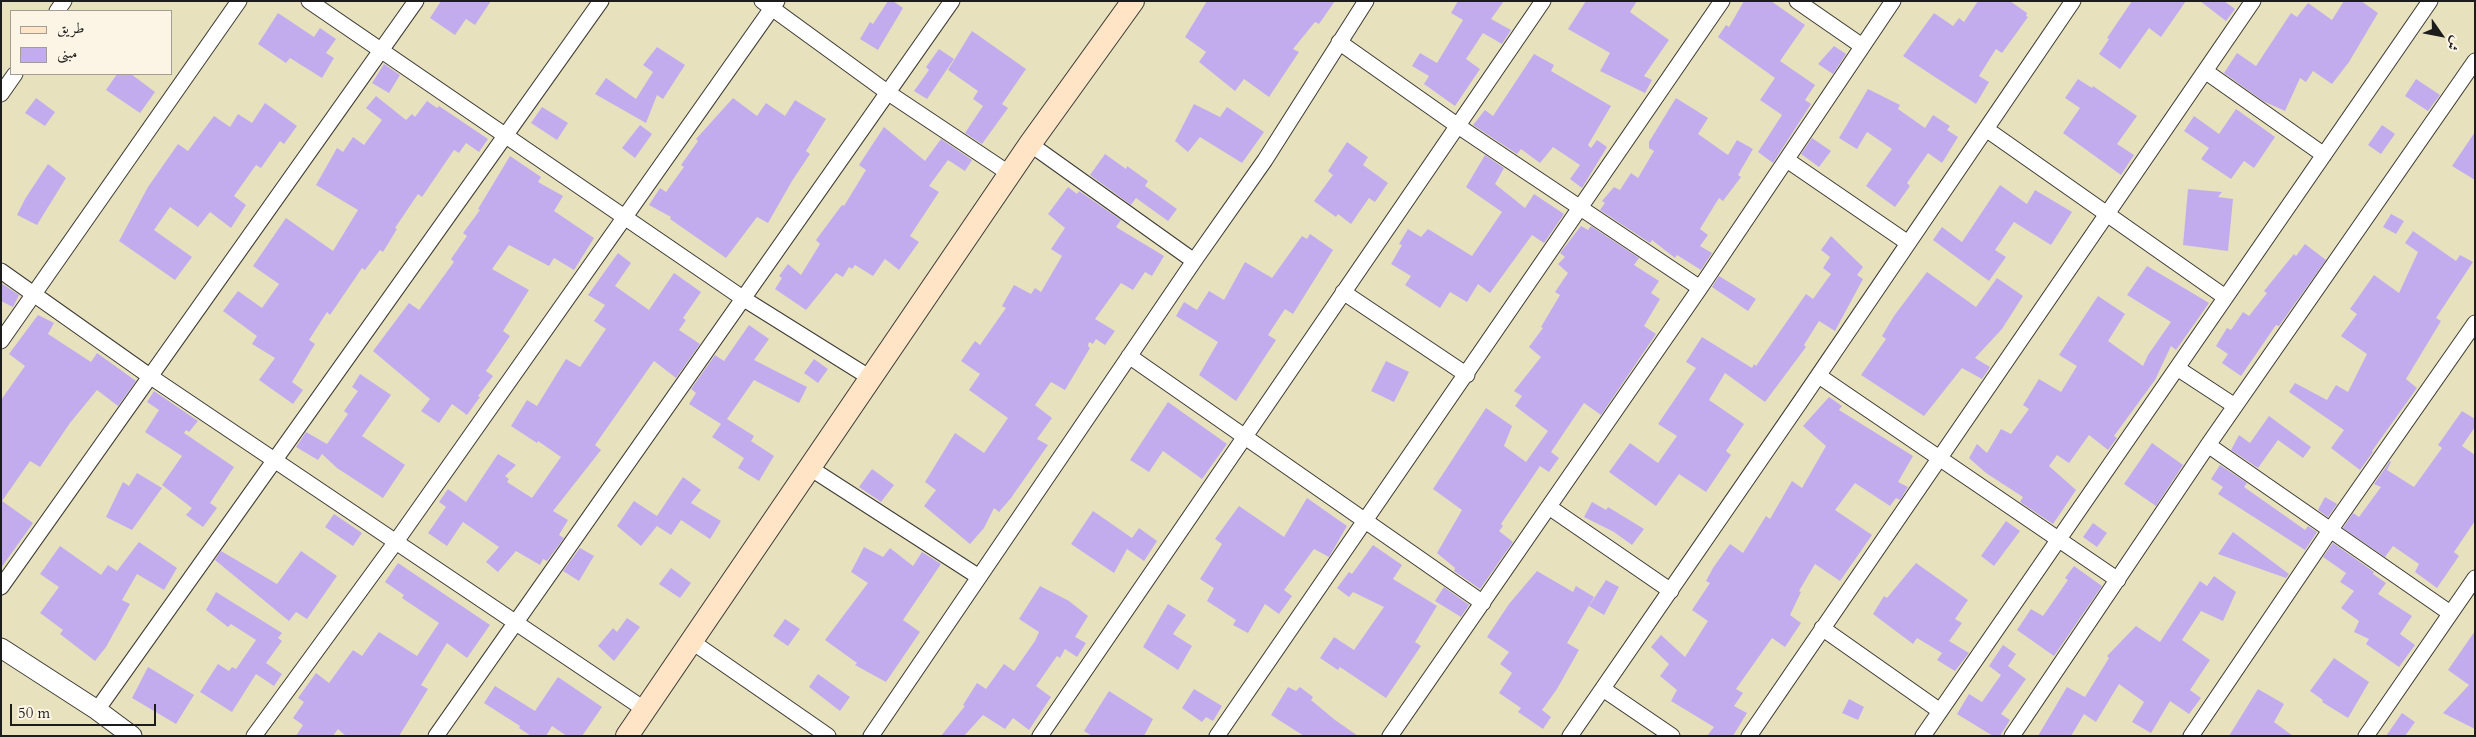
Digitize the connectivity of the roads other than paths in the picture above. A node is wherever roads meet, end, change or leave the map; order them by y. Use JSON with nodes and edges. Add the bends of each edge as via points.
{"nodes":[{"id":1,"x":239,"y":1,"type":"edge"},
{"id":2,"x":309,"y":1,"type":"edge"},
{"id":3,"x":416,"y":1,"type":"edge"},
{"id":4,"x":601,"y":1,"type":"edge"},
{"id":5,"x":952,"y":1,"type":"edge"},
{"id":6,"x":1133,"y":1,"type":"edge"},
{"id":7,"x":1366,"y":1,"type":"edge"},
{"id":8,"x":1543,"y":1,"type":"edge"},
{"id":9,"x":1722,"y":1,"type":"edge"},
{"id":10,"x":1797,"y":1,"type":"edge"},
{"id":11,"x":1893,"y":1,"type":"edge"},
{"id":12,"x":2074,"y":1,"type":"edge"},
{"id":13,"x":2253,"y":1,"type":"edge"},
{"id":14,"x":2430,"y":1,"type":"edge"},
{"id":15,"x":770,"y":4,"type":"edge"},
{"id":16,"x":1340,"y":42,"type":"junction"},
{"id":17,"x":1862,"y":46,"type":"junction"},
{"id":18,"x":380,"y":50,"type":"junction"},
{"id":19,"x":2475,"y":61,"type":"edge"},
{"id":20,"x":2205,"y":71,"type":"junction"},
{"id":21,"x":14,"y":75,"type":"edge"},
{"id":22,"x":887,"y":92,"type":"junction"},
{"id":23,"x":1,"y":94,"type":"edge"},
{"id":24,"x":1458,"y":126,"type":"junction"},
{"id":25,"x":1986,"y":129,"type":"junction"},
{"id":26,"x":506,"y":136,"type":"junction"},
{"id":27,"x":1030,"y":144,"type":"junction"},
{"id":28,"x":2324,"y":154,"type":"junction"},
{"id":29,"x":1787,"y":160,"type":"junction"},
{"id":30,"x":1010,"y":174,"type":"junction"},
{"id":31,"x":1581,"y":208,"type":"junction"},
{"id":32,"x":2108,"y":215,"type":"junction"},
{"id":33,"x":625,"y":217,"type":"junction"},
{"id":34,"x":1908,"y":242,"type":"junction"},
{"id":35,"x":1194,"y":261,"type":"junction"},
{"id":36,"x":1,"y":271,"type":"edge"},
{"id":37,"x":1700,"y":288,"type":"junction"},
{"id":38,"x":1343,"y":292,"type":"junction"},
{"id":39,"x":35,"y":294,"type":"junction"},
{"id":40,"x":2225,"y":296,"type":"junction"},
{"id":41,"x":744,"y":299,"type":"junction"},
{"id":42,"x":2475,"y":323,"type":"edge"},
{"id":43,"x":1,"y":341,"type":"edge"},
{"id":44,"x":1129,"y":356,"type":"junction"},
{"id":45,"x":2177,"y":368,"type":"junction"},
{"id":46,"x":1467,"y":375,"type":"junction"},
{"id":47,"x":150,"y":376,"type":"junction"},
{"id":48,"x":1819,"y":376,"type":"junction"},
{"id":49,"x":872,"y":379,"type":"junction"},
{"id":50,"x":2235,"y":406,"type":"junction"},
{"id":51,"x":1244,"y":436,"type":"junction"},
{"id":52,"x":2208,"y":445,"type":"junction"},
{"id":53,"x":1938,"y":457,"type":"junction"},
{"id":54,"x":275,"y":461,"type":"junction"},
{"id":55,"x":810,"y":468,"type":"junction"},
{"id":56,"x":1549,"y":507,"type":"junction"},
{"id":57,"x":1367,"y":520,"type":"junction"},
{"id":58,"x":2331,"y":529,"type":"junction"},
{"id":59,"x":2060,"y":540,"type":"junction"},
{"id":60,"x":395,"y":543,"type":"junction"},
{"id":61,"x":979,"y":577,"type":"junction"},
{"id":62,"x":2475,"y":578,"type":"edge"},
{"id":63,"x":2118,"y":580,"type":"junction"},
{"id":64,"x":1,"y":588,"type":"edge"},
{"id":65,"x":1671,"y":591,"type":"junction"},
{"id":66,"x":1483,"y":603,"type":"junction"},
{"id":67,"x":2450,"y":613,"type":"junction"},
{"id":68,"x":515,"y":620,"type":"junction"},
{"id":69,"x":1822,"y":628,"type":"junction"},
{"id":70,"x":691,"y":641,"type":"junction"},
{"id":71,"x":1,"y":648,"type":"edge"},
{"id":72,"x":1603,"y":689,"type":"junction"},
{"id":73,"x":644,"y":709,"type":"junction"},
{"id":74,"x":97,"y":710,"type":"junction"},
{"id":75,"x":1940,"y":711,"type":"junction"},
{"id":76,"x":1221,"y":734,"type":"edge"},
{"id":77,"x":132,"y":736,"type":"edge"},
{"id":78,"x":254,"y":736,"type":"edge"},
{"id":79,"x":436,"y":736,"type":"edge"},
{"id":80,"x":626,"y":736,"type":"edge"},
{"id":81,"x":828,"y":736,"type":"edge"},
{"id":82,"x":871,"y":736,"type":"edge"},
{"id":83,"x":1040,"y":736,"type":"edge"},
{"id":84,"x":1390,"y":736,"type":"edge"},
{"id":85,"x":1570,"y":736,"type":"edge"},
{"id":86,"x":1672,"y":736,"type":"edge"},
{"id":87,"x":1749,"y":736,"type":"edge"},
{"id":88,"x":1923,"y":736,"type":"edge"},
{"id":89,"x":2012,"y":736,"type":"edge"},
{"id":90,"x":2191,"y":736,"type":"edge"},
{"id":91,"x":2366,"y":736,"type":"edge"}],
"edges":[{"from":1,"to":39,"type":"street"},
{"from":2,"to":18,"type":"street"},
{"from":3,"to":18,"type":"street"},
{"from":4,"to":26,"type":"street"},
{"from":5,"to":22,"type":"street"},
{"from":6,"to":27,"type":"main road"},
{"from":7,"to":16,"type":"street"},
{"from":8,"to":24,"type":"street"},
{"from":9,"to":31,"type":"street"},
{"from":10,"to":17,"type":"street"},
{"from":11,"to":17,"type":"street"},
{"from":12,"to":25,"type":"street"},
{"from":13,"to":20,"type":"street"},
{"from":14,"to":28,"type":"street"},
{"from":15,"to":22,"type":"street"},
{"from":15,"to":33,"type":"street"},
{"from":16,"to":24,"type":"street"},
{"from":16,"to":35,"type":"street","via":[[1266,160]]},
{"from":17,"to":29,"type":"street"},
{"from":18,"to":26,"type":"street"},
{"from":18,"to":47,"type":"street"},
{"from":19,"to":50,"type":"street"},
{"from":20,"to":28,"type":"street"},
{"from":20,"to":32,"type":"street"},
{"from":21,"to":23,"type":"street"},
{"from":22,"to":30,"type":"street"},
{"from":22,"to":41,"type":"street"},
{"from":24,"to":31,"type":"street"},
{"from":24,"to":38,"type":"street"},
{"from":25,"to":32,"type":"street"},
{"from":25,"to":34,"type":"street"},
{"from":26,"to":33,"type":"street"},
{"from":26,"to":54,"type":"street"},
{"from":27,"to":30,"type":"main road"},
{"from":27,"to":35,"type":"street"},
{"from":28,"to":40,"type":"street"},
{"from":29,"to":34,"type":"street"},
{"from":29,"to":37,"type":"street"},
{"from":30,"to":49,"type":"main road"},
{"from":31,"to":37,"type":"street"},
{"from":31,"to":46,"type":"street"},
{"from":32,"to":40,"type":"street"},
{"from":32,"to":53,"type":"street"},
{"from":33,"to":41,"type":"street"},
{"from":33,"to":60,"type":"street"},
{"from":34,"to":48,"type":"street"},
{"from":35,"to":44,"type":"street"},
{"from":36,"to":39,"type":"street"},
{"from":37,"to":56,"type":"street"},
{"from":38,"to":46,"type":"street"},
{"from":38,"to":51,"type":"street"},
{"from":39,"to":43,"type":"street"},
{"from":39,"to":47,"type":"street"},
{"from":40,"to":45,"type":"street"},
{"from":41,"to":49,"type":"street"},
{"from":41,"to":68,"type":"street"},
{"from":42,"to":58,"type":"street"},
{"from":44,"to":51,"type":"street"},
{"from":44,"to":61,"type":"street"},
{"from":45,"to":50,"type":"street"},
{"from":45,"to":59,"type":"street"},
{"from":46,"to":57,"type":"street"},
{"from":47,"to":54,"type":"street"},
{"from":47,"to":64,"type":"street"},
{"from":48,"to":53,"type":"street"},
{"from":48,"to":65,"type":"street"},
{"from":49,"to":55,"type":"main road"},
{"from":50,"to":52,"type":"street"},
{"from":51,"to":57,"type":"street"},
{"from":51,"to":83,"type":"street"},
{"from":52,"to":58,"type":"street"},
{"from":52,"to":63,"type":"street"},
{"from":53,"to":59,"type":"street"},
{"from":53,"to":69,"type":"street"},
{"from":54,"to":60,"type":"street"},
{"from":54,"to":74,"type":"street"},
{"from":55,"to":61,"type":"street"},
{"from":55,"to":70,"type":"main road"},
{"from":56,"to":65,"type":"street"},
{"from":56,"to":66,"type":"street"},
{"from":57,"to":66,"type":"street"},
{"from":57,"to":76,"type":"street"},
{"from":58,"to":67,"type":"street"},
{"from":58,"to":90,"type":"street"},
{"from":59,"to":63,"type":"street"},
{"from":59,"to":75,"type":"street"},
{"from":60,"to":68,"type":"street"},
{"from":60,"to":78,"type":"street"},
{"from":61,"to":82,"type":"street"},
{"from":62,"to":67,"type":"street"},
{"from":63,"to":89,"type":"street"},
{"from":65,"to":72,"type":"street"},
{"from":66,"to":84,"type":"street"},
{"from":67,"to":91,"type":"street"},
{"from":68,"to":73,"type":"street"},
{"from":68,"to":79,"type":"street"},
{"from":69,"to":75,"type":"street"},
{"from":69,"to":87,"type":"street"},
{"from":70,"to":73,"type":"main road"},
{"from":70,"to":81,"type":"street"},
{"from":71,"to":74,"type":"street"},
{"from":72,"to":85,"type":"street"},
{"from":72,"to":86,"type":"street"},
{"from":73,"to":80,"type":"main road"},
{"from":74,"to":77,"type":"street"},
{"from":75,"to":88,"type":"street"}]}
